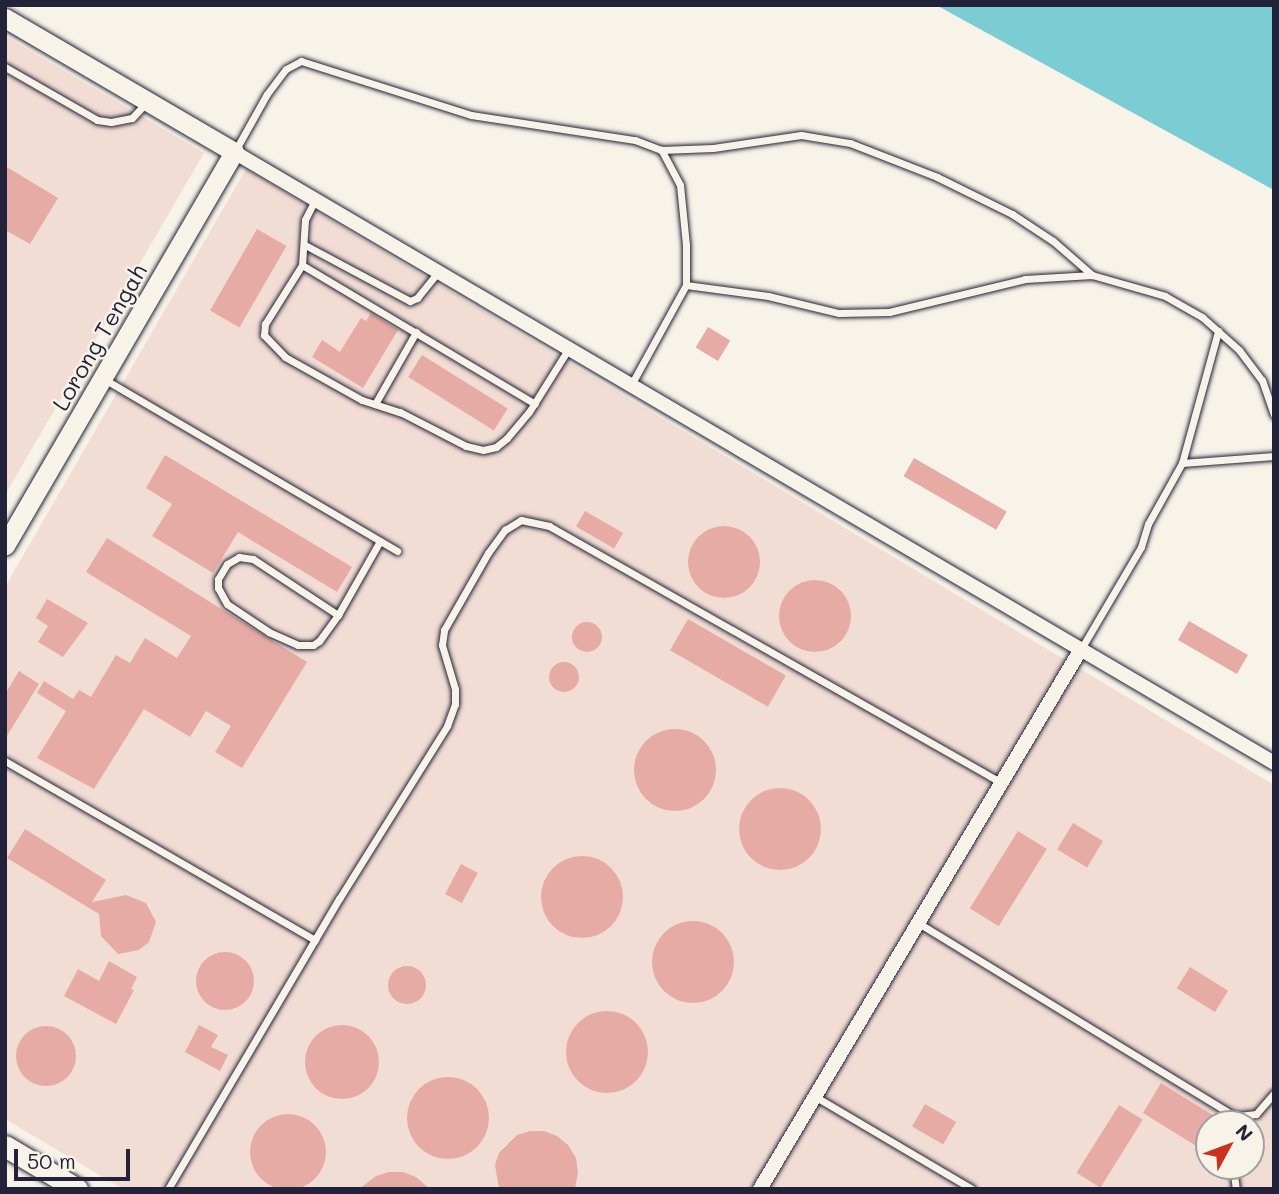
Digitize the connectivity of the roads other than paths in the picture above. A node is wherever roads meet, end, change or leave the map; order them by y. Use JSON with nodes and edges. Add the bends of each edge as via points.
{"nodes":[{"id":1,"x":5,"y":18,"type":"edge"},
{"id":2,"x":5,"y":67,"type":"edge"},
{"id":3,"x":148,"y":101,"type":"junction"},
{"id":4,"x":661,"y":150,"type":"junction"},
{"id":5,"x":234,"y":152,"type":"junction"},
{"id":6,"x":315,"y":199,"type":"junction"},
{"id":7,"x":305,"y":245,"type":"junction"},
{"id":8,"x":302,"y":265,"type":"junction"},
{"id":9,"x":438,"y":272,"type":"junction"},
{"id":10,"x":1092,"y":275,"type":"junction"},
{"id":11,"x":686,"y":285,"type":"junction"},
{"id":12,"x":1218,"y":331,"type":"junction"},
{"id":13,"x":416,"y":332,"type":"junction"},
{"id":14,"x":569,"y":348,"type":"junction"},
{"id":15,"x":103,"y":379,"type":"junction"},
{"id":16,"x":631,"y":385,"type":"junction"},
{"id":17,"x":375,"y":404,"type":"junction"},
{"id":18,"x":535,"y":404,"type":"junction"},
{"id":19,"x":1274,"y":415,"type":"edge"},
{"id":20,"x":1274,"y":456,"type":"edge"},
{"id":21,"x":1182,"y":463,"type":"junction"},
{"id":22,"x":380,"y":541,"type":"junction"},
{"id":23,"x":5,"y":545,"type":"edge"},
{"id":24,"x":397,"y":551,"type":"dead end"},
{"id":25,"x":338,"y":615,"type":"junction"},
{"id":26,"x":1081,"y":649,"type":"junction"},
{"id":27,"x":5,"y":761,"type":"edge"},
{"id":28,"x":1274,"y":763,"type":"edge"},
{"id":29,"x":1002,"y":783,"type":"junction"},
{"id":30,"x":920,"y":924,"type":"junction"},
{"id":31,"x":315,"y":940,"type":"junction"},
{"id":32,"x":1274,"y":1093,"type":"edge"},
{"id":33,"x":816,"y":1097,"type":"junction"},
{"id":34,"x":1224,"y":1110,"type":"edge"},
{"id":35,"x":1260,"y":1110,"type":"edge"},
{"id":36,"x":5,"y":1146,"type":"edge"},
{"id":37,"x":77,"y":1189,"type":"edge"},
{"id":38,"x":168,"y":1189,"type":"edge"},
{"id":39,"x":760,"y":1189,"type":"edge"},
{"id":40,"x":972,"y":1189,"type":"edge"}],
"edges":[{"from":1,"to":3,"type":"street"},
{"from":2,"to":3,"type":"lane","via":[[97,120],[132,118]]},
{"from":3,"to":5,"type":"street"},
{"from":4,"to":5,"type":"lane","via":[[635,140],[471,115],[302,61],[286,69],[273,86]]},
{"from":4,"to":10,"type":"lane","via":[[713,148],[801,135],[850,143],[937,177],[1012,214]]},
{"from":4,"to":11,"type":"lane","via":[[680,185]]},
{"from":5,"to":6,"type":"street"},
{"from":5,"to":15,"type":"street","name":"Lorong Tengah"},
{"from":6,"to":7,"type":"lane","via":[[305,220]]},
{"from":6,"to":9,"type":"street"},
{"from":7,"to":8,"type":"lane"},
{"from":7,"to":9,"type":"lane","via":[[410,301]]},
{"from":8,"to":13,"type":"lane"},
{"from":8,"to":17,"type":"lane","via":[[270,315],[264,335],[285,357]]},
{"from":9,"to":14,"type":"street"},
{"from":10,"to":11,"type":"lane","via":[[1026,279],[889,312],[839,313],[768,296]]},
{"from":10,"to":12,"type":"lane","via":[[1166,296]]},
{"from":11,"to":16,"type":"lane"},
{"from":12,"to":19,"type":"lane","via":[[1262,380]]},
{"from":12,"to":21,"type":"lane"},
{"from":13,"to":17,"type":"lane"},
{"from":13,"to":18,"type":"lane"},
{"from":14,"to":16,"type":"street"},
{"from":14,"to":18,"type":"lane"},
{"from":15,"to":22,"type":"lane"},
{"from":15,"to":23,"type":"street","name":"Lorong Tengah"},
{"from":16,"to":26,"type":"street"},
{"from":17,"to":18,"type":"lane","via":[[483,450],[507,438]]},
{"from":20,"to":21,"type":"lane"},
{"from":21,"to":26,"type":"lane","via":[[1148,524],[1141,547]]},
{"from":22,"to":24,"type":"lane"},
{"from":22,"to":25,"type":"lane"},
{"from":25,"to":25,"type":"lane","via":[[319,641],[298,645],[227,604],[218,579],[232,559],[246,557]]},
{"from":26,"to":28,"type":"street"},
{"from":26,"to":29,"type":"street"},
{"from":27,"to":31,"type":"lane"},
{"from":29,"to":30,"type":"street"},
{"from":29,"to":31,"type":"lane","via":[[549,526],[521,520],[505,530],[488,553],[444,630],[442,646],[455,689],[447,726]]},
{"from":30,"to":33,"type":"street"},
{"from":30,"to":34,"type":"lane"},
{"from":31,"to":38,"type":"lane"},
{"from":32,"to":35,"type":"lane"},
{"from":33,"to":39,"type":"street"},
{"from":33,"to":40,"type":"lane"},
{"from":36,"to":37,"type":"main road"}]}
